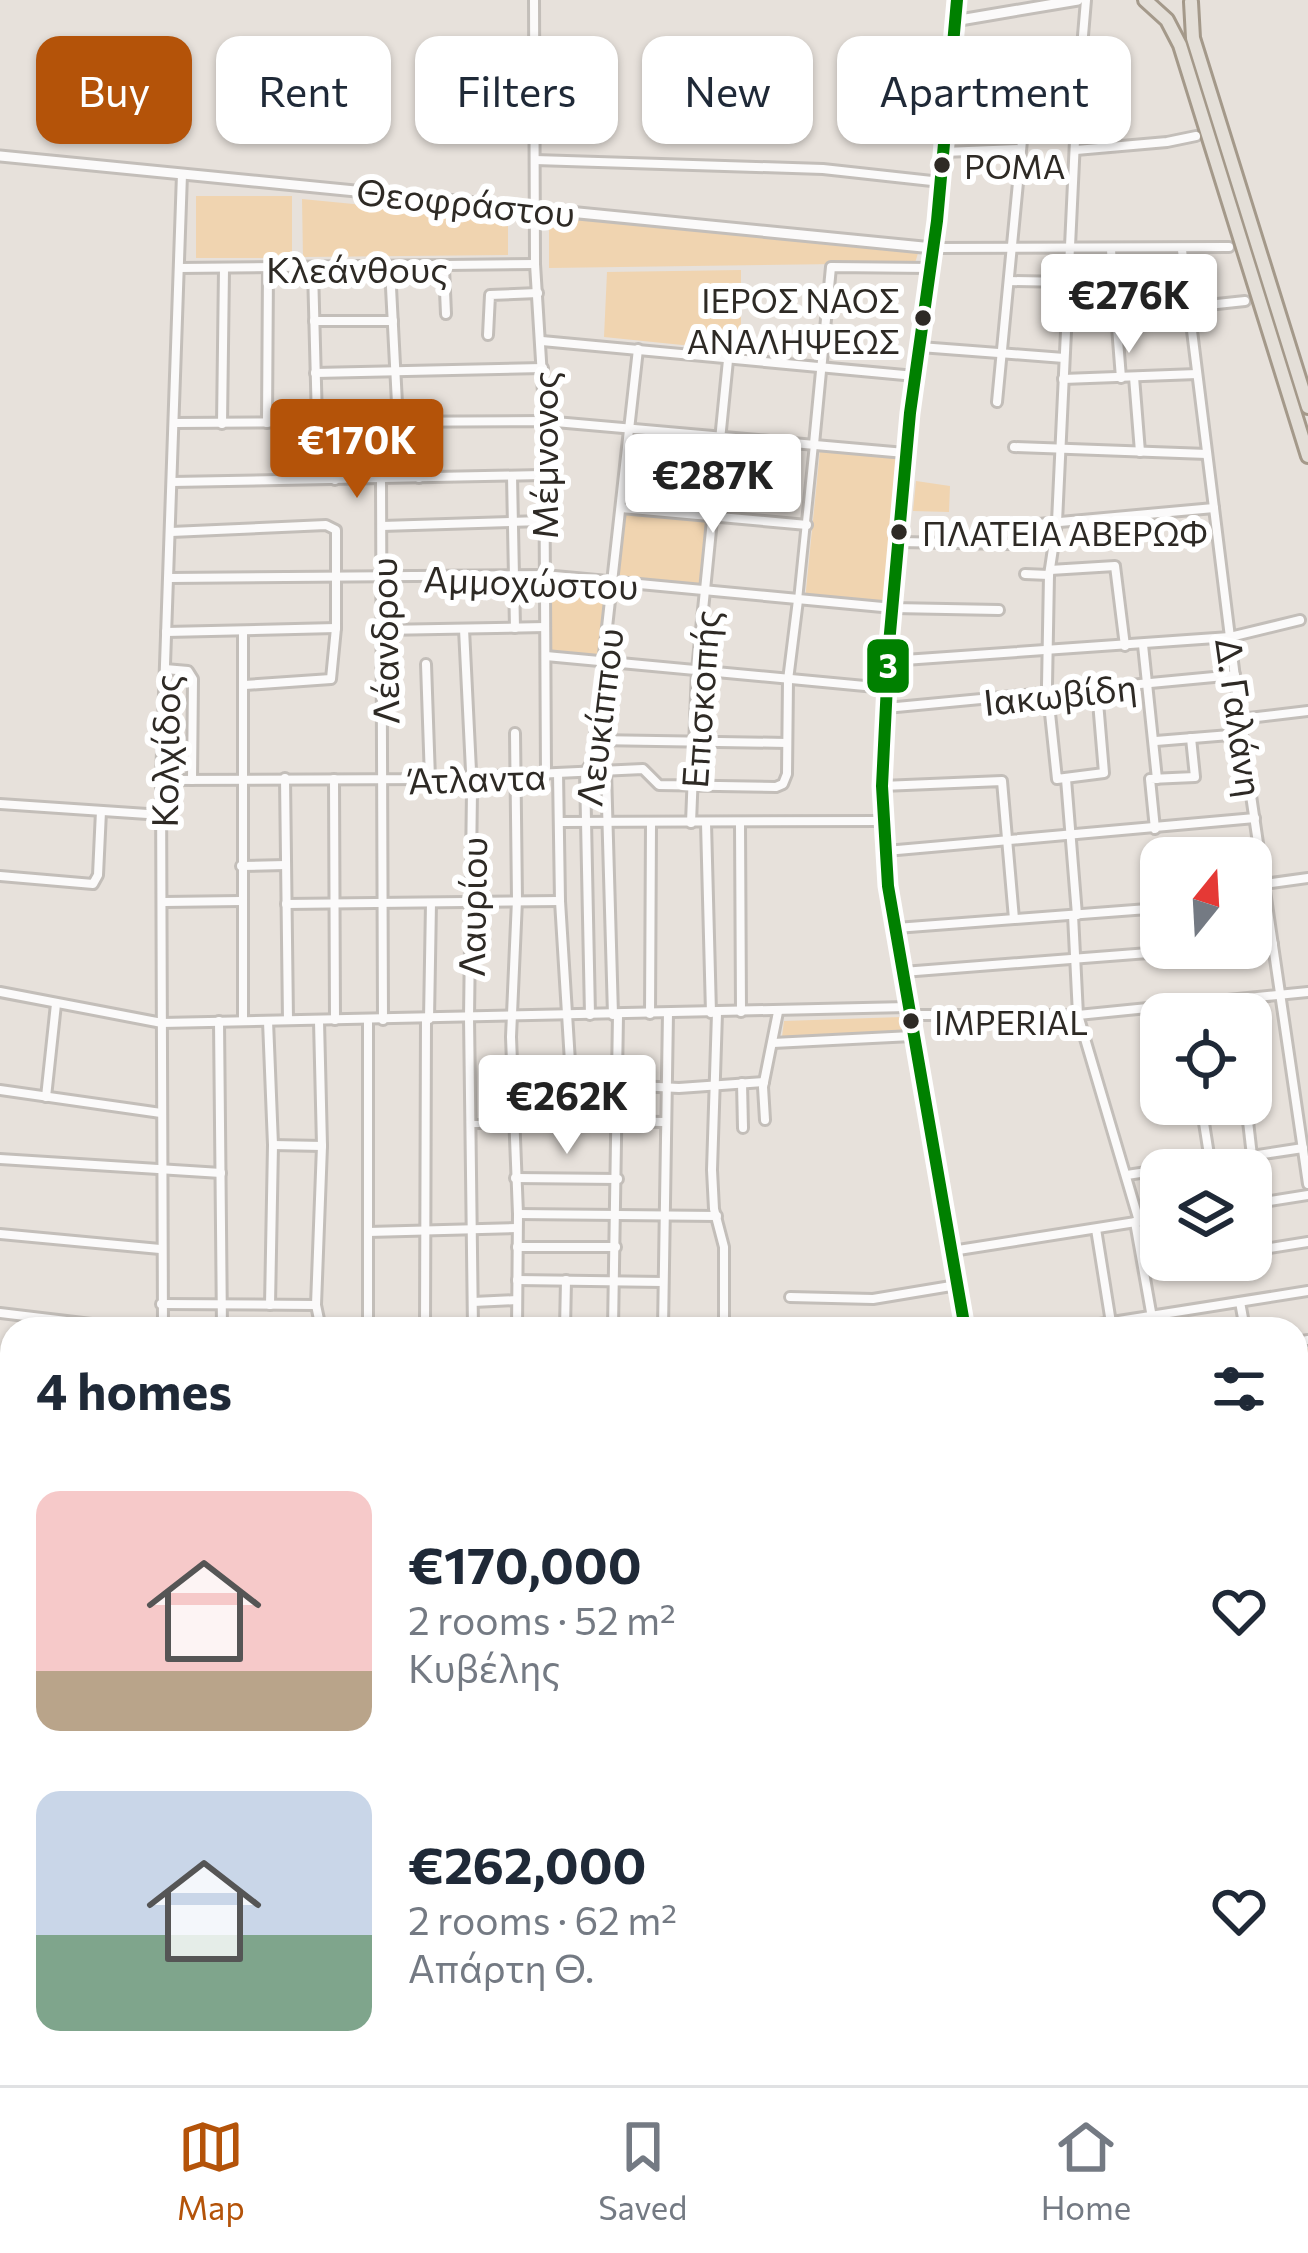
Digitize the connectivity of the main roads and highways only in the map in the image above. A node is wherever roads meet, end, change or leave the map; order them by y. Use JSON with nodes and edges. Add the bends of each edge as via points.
{"nodes":[{"id":1,"x":957,"y":0,"type":"edge"},
{"id":2,"x":1191,"y":1,"type":"edge"},
{"id":3,"x":1147,"y":4,"type":"edge"},
{"id":4,"x":1308,"y":407,"type":"edge"},
{"id":5,"x":1308,"y":456,"type":"edge"},
{"id":6,"x":963,"y":1317,"type":"edge"}],
"edges":[{"from":1,"to":6,"type":"main road","via":[[898,542],[882,821]]},
{"from":2,"to":3,"type":"main road","via":[[1176,13]]},
{"from":2,"to":4,"type":"main road","via":[[1205,78]]},
{"from":3,"to":5,"type":"main road","via":[[1180,45]]}]}
